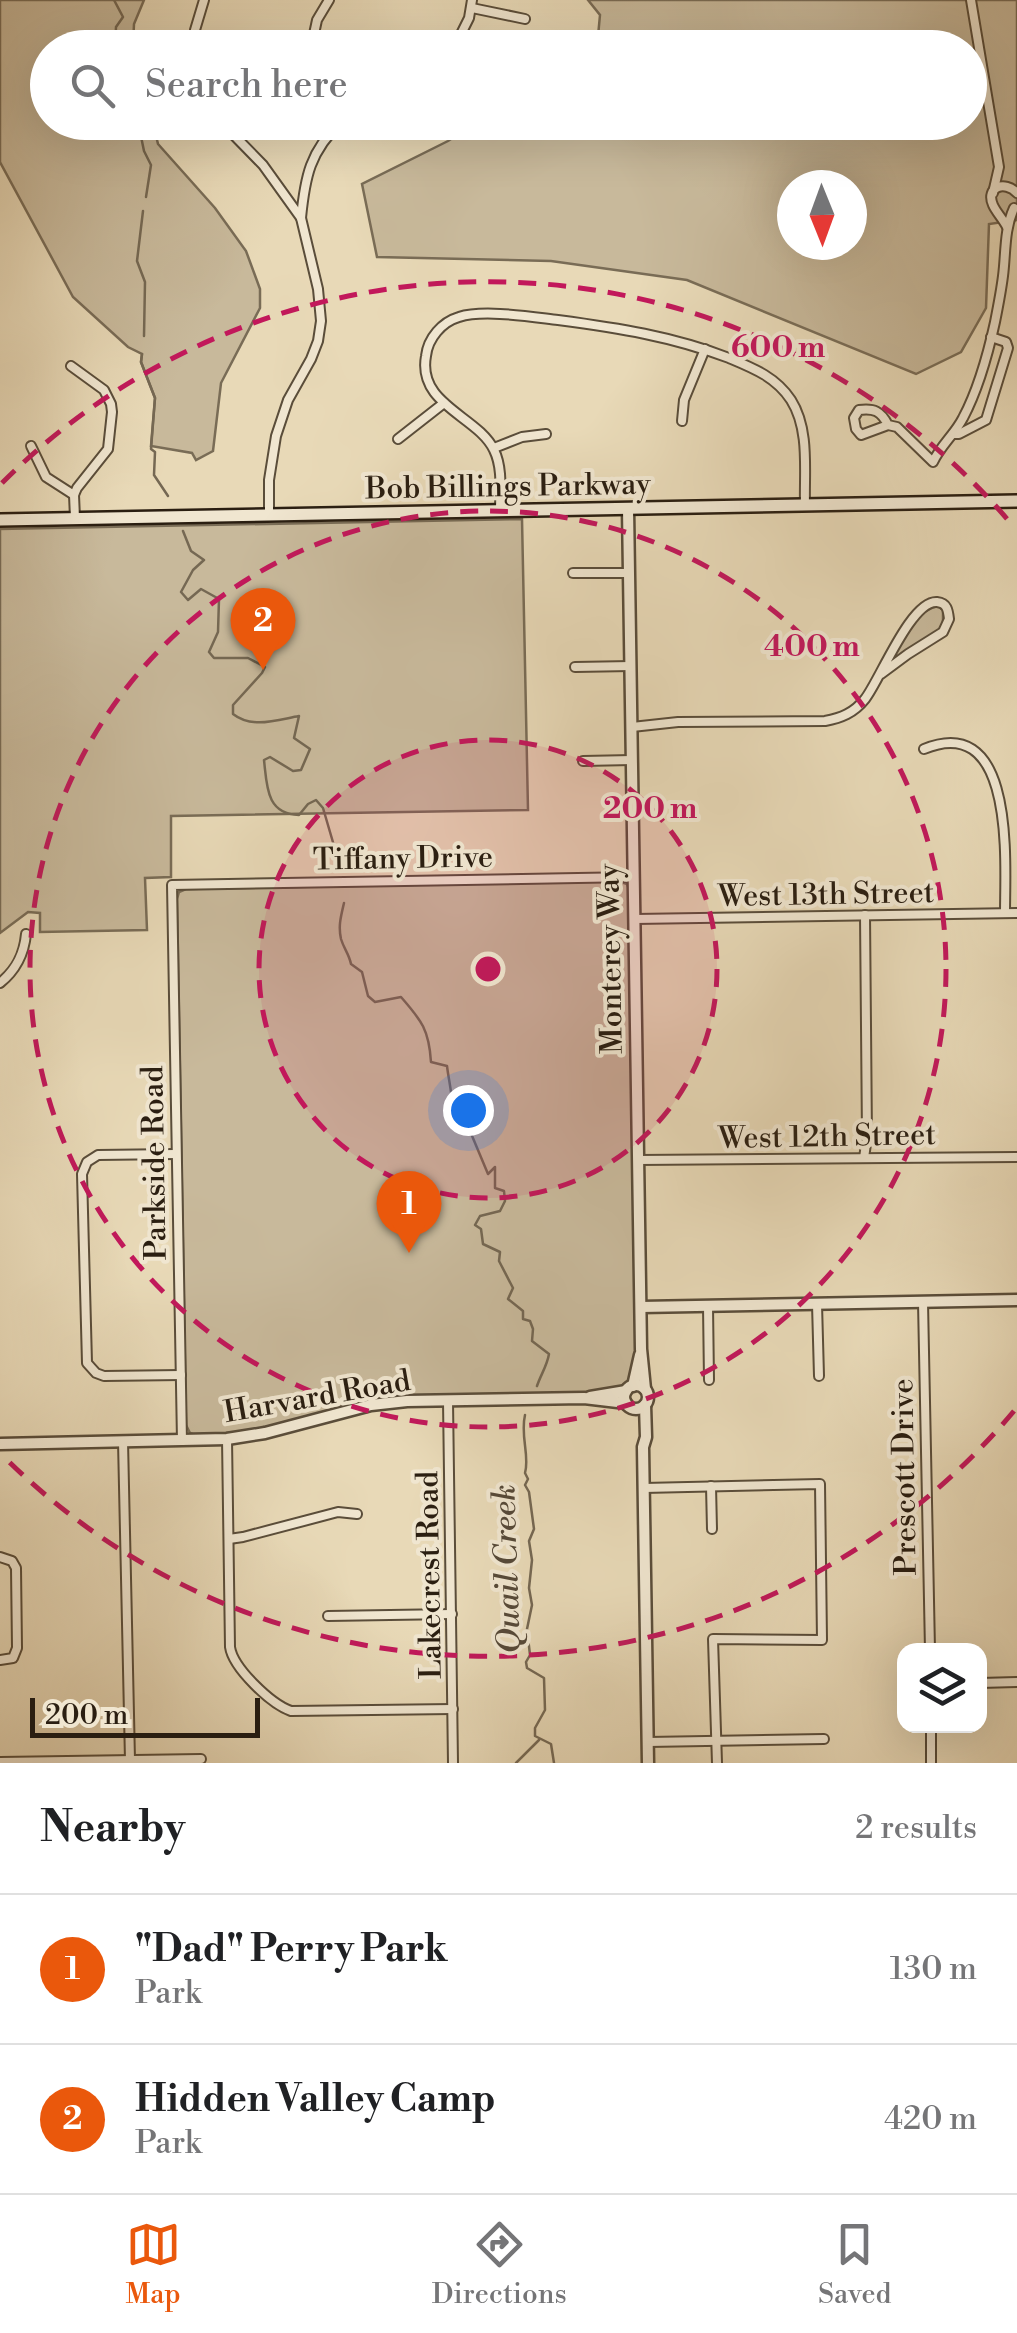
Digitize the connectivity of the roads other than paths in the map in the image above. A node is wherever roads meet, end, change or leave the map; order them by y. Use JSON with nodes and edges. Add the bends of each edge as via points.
{"nodes":[{"id":1,"x":204,"y":0,"type":"edge"},
{"id":2,"x":330,"y":0,"type":"edge"},
{"id":3,"x":971,"y":0,"type":"edge"},
{"id":4,"x":472,"y":4,"type":"edge"},
{"id":5,"x":525,"y":19,"type":"dead end"},
{"id":6,"x":195,"y":30,"type":"edge"},
{"id":7,"x":316,"y":30,"type":"edge"},
{"id":8,"x":461,"y":30,"type":"edge"},
{"id":9,"x":976,"y":30,"type":"edge"},
{"id":10,"x":987,"y":99,"type":"edge"},
{"id":11,"x":239,"y":140,"type":"edge"},
{"id":12,"x":325,"y":140,"type":"edge"},
{"id":13,"x":998,"y":167,"type":"junction"},
{"id":14,"x":1016,"y":191,"type":"edge"},
{"id":15,"x":992,"y":192,"type":"junction"},
{"id":16,"x":1016,"y":206,"type":"edge"},
{"id":17,"x":996,"y":209,"type":"junction"},
{"id":18,"x":301,"y":218,"type":"junction"},
{"id":19,"x":1007,"y":227,"type":"junction"},
{"id":20,"x":991,"y":337,"type":"junction"},
{"id":21,"x":705,"y":349,"type":"junction"},
{"id":22,"x":71,"y":366,"type":"dead end"},
{"id":23,"x":444,"y":402,"type":"junction"},
{"id":24,"x":682,"y":421,"type":"dead end"},
{"id":25,"x":888,"y":425,"type":"junction"},
{"id":26,"x":546,"y":434,"type":"dead end"},
{"id":27,"x":953,"y":434,"type":"junction"},
{"id":28,"x":398,"y":440,"type":"dead end"},
{"id":29,"x":31,"y":446,"type":"dead end"},
{"id":30,"x":494,"y":448,"type":"junction"},
{"id":31,"x":74,"y":494,"type":"junction"},
{"id":32,"x":1017,"y":500,"type":"edge"},
{"id":33,"x":805,"y":505,"type":"junction"},
{"id":34,"x":628,"y":508,"type":"junction"},
{"id":35,"x":500,"y":511,"type":"junction"},
{"id":36,"x":269,"y":515,"type":"junction"},
{"id":37,"x":75,"y":518,"type":"junction"},
{"id":38,"x":0,"y":520,"type":"edge"},
{"id":39,"x":573,"y":573,"type":"dead end"},
{"id":40,"x":629,"y":573,"type":"junction"},
{"id":41,"x":630,"y":666,"type":"junction"},
{"id":42,"x":575,"y":667,"type":"dead end"},
{"id":43,"x":881,"y":674,"type":"junction"},
{"id":44,"x":632,"y":727,"type":"junction"},
{"id":45,"x":924,"y":749,"type":"dead end"},
{"id":46,"x":584,"y":760,"type":"dead end"},
{"id":47,"x":632,"y":760,"type":"junction"},
{"id":48,"x":634,"y":877,"type":"junction"},
{"id":49,"x":172,"y":885,"type":"joint"},
{"id":50,"x":1006,"y":913,"type":"junction"},
{"id":51,"x":1017,"y":913,"type":"edge"},
{"id":52,"x":865,"y":915,"type":"junction"},
{"id":53,"x":635,"y":919,"type":"junction"},
{"id":54,"x":26,"y":934,"type":"dead end"},
{"id":55,"x":0,"y":983,"type":"edge"},
{"id":56,"x":176,"y":1154,"type":"junction"},
{"id":57,"x":1017,"y":1157,"type":"edge"},
{"id":58,"x":864,"y":1158,"type":"junction"},
{"id":59,"x":638,"y":1160,"type":"junction"},
{"id":60,"x":1017,"y":1300,"type":"edge"},
{"id":61,"x":923,"y":1302,"type":"junction"},
{"id":62,"x":817,"y":1304,"type":"junction"},
{"id":63,"x":708,"y":1306,"type":"junction"},
{"id":64,"x":640,"y":1308,"type":"junction"},
{"id":65,"x":181,"y":1374,"type":"junction"},
{"id":66,"x":819,"y":1376,"type":"dead end"},
{"id":67,"x":709,"y":1380,"type":"dead end"},
{"id":68,"x":632,"y":1395,"type":"junction"},
{"id":69,"x":448,"y":1401,"type":"junction"},
{"id":70,"x":227,"y":1440,"type":"junction"},
{"id":71,"x":182,"y":1441,"type":"junction"},
{"id":72,"x":123,"y":1442,"type":"junction"},
{"id":73,"x":0,"y":1444,"type":"edge"},
{"id":74,"x":643,"y":1447,"type":"junction"},
{"id":75,"x":712,"y":1486,"type":"junction"},
{"id":76,"x":644,"y":1488,"type":"junction"},
{"id":77,"x":357,"y":1514,"type":"dead end"},
{"id":78,"x":712,"y":1529,"type":"dead end"},
{"id":79,"x":228,"y":1538,"type":"junction"},
{"id":80,"x":5,"y":1558,"type":"edge"},
{"id":81,"x":452,"y":1614,"type":"junction"},
{"id":82,"x":328,"y":1616,"type":"dead end"},
{"id":83,"x":930,"y":1643,"type":"edge"},
{"id":84,"x":0,"y":1660,"type":"edge"},
{"id":85,"x":1017,"y":1682,"type":"edge"},
{"id":86,"x":987,"y":1683,"type":"edge"},
{"id":87,"x":453,"y":1709,"type":"junction"},
{"id":88,"x":931,"y":1733,"type":"edge"},
{"id":89,"x":824,"y":1739,"type":"dead end"},
{"id":90,"x":715,"y":1741,"type":"junction"},
{"id":91,"x":648,"y":1742,"type":"junction"},
{"id":92,"x":201,"y":1758,"type":"dead end"},
{"id":93,"x":130,"y":1760,"type":"junction"},
{"id":94,"x":0,"y":1762,"type":"edge"},
{"id":95,"x":453,"y":1763,"type":"edge"},
{"id":96,"x":648,"y":1763,"type":"edge"},
{"id":97,"x":716,"y":1763,"type":"edge"},
{"id":98,"x":932,"y":1763,"type":"edge"}],
"edges":[{"from":1,"to":6,"type":"street"},
{"from":2,"to":7,"type":"street"},
{"from":3,"to":9,"type":"street"},
{"from":4,"to":5,"type":"street"},
{"from":4,"to":8,"type":"street"},
{"from":10,"to":13,"type":"street"},
{"from":11,"to":18,"type":"street"},
{"from":12,"to":18,"type":"street","via":[[305,180]]},
{"from":13,"to":14,"type":"street"},
{"from":13,"to":15,"type":"street"},
{"from":14,"to":15,"type":"street","via":[[1003,185]]},
{"from":15,"to":17,"type":"street"},
{"from":16,"to":17,"type":"street"},
{"from":16,"to":19,"type":"street"},
{"from":17,"to":19,"type":"street"},
{"from":18,"to":36,"type":"street","via":[[318,288],[320,331],[276,436]]},
{"from":19,"to":20,"type":"street"},
{"from":20,"to":27,"type":"street"},
{"from":20,"to":27,"type":"street","via":[[1008,348],[986,420]]},
{"from":21,"to":23,"type":"street","via":[[621,328],[465,315],[442,326],[426,354],[429,384]]},
{"from":21,"to":24,"type":"street"},
{"from":21,"to":33,"type":"street","via":[[775,382],[796,408]]},
{"from":22,"to":31,"type":"street","via":[[104,390],[112,412],[108,450]]},
{"from":23,"to":28,"type":"street"},
{"from":23,"to":30,"type":"street"},
{"from":25,"to":25,"type":"street","via":[[861,435],[854,418],[872,408]]},
{"from":25,"to":27,"type":"street","via":[[933,462]]},
{"from":26,"to":30,"type":"street"},
{"from":29,"to":31,"type":"street","via":[[46,477]]},
{"from":30,"to":35,"type":"street"},
{"from":31,"to":37,"type":"street"},
{"from":32,"to":33,"type":"main road","name":"Bob Billings Parkway"},
{"from":33,"to":34,"type":"main road","name":"Bob Billings Parkway"},
{"from":34,"to":35,"type":"main road","name":"Bob Billings Parkway"},
{"from":34,"to":40,"type":"street","name":"Monterey Way"},
{"from":35,"to":36,"type":"main road","name":"Bob Billings Parkway"},
{"from":36,"to":37,"type":"main road","name":"Bob Billings Parkway"},
{"from":37,"to":38,"type":"main road","name":"Bob Billings Parkway"},
{"from":39,"to":40,"type":"street"},
{"from":40,"to":41,"type":"street","name":"Monterey Way"},
{"from":41,"to":42,"type":"street"},
{"from":41,"to":44,"type":"street","name":"Monterey Way"},
{"from":43,"to":43,"type":"street","via":[[943,632],[945,605],[933,602],[917,613]]},
{"from":43,"to":44,"type":"street","via":[[858,708],[832,720]]},
{"from":44,"to":47,"type":"street","name":"Monterey Way"},
{"from":45,"to":50,"type":"street","via":[[957,744],[988,767],[1004,819]]},
{"from":46,"to":47,"type":"street"},
{"from":47,"to":48,"type":"street","name":"Monterey Way"},
{"from":48,"to":49,"type":"street","name":"Tiffany Drive"},
{"from":48,"to":53,"type":"street","name":"Monterey Way"},
{"from":49,"to":56,"type":"street","name":"Parkside Road"},
{"from":50,"to":51,"type":"street","name":"West 13th Street"},
{"from":50,"to":52,"type":"street","name":"West 13th Street"},
{"from":52,"to":53,"type":"street","name":"West 13th Street"},
{"from":52,"to":58,"type":"street"},
{"from":53,"to":59,"type":"street","name":"Monterey Way"},
{"from":54,"to":55,"type":"street","via":[[16,966]]},
{"from":56,"to":65,"type":"street","name":"Parkside Road"},
{"from":56,"to":65,"type":"street","via":[[93,1157],[83,1170],[82,1193],[88,1364],[104,1376]]},
{"from":57,"to":58,"type":"street","name":"West 12th Street"},
{"from":58,"to":59,"type":"street","name":"West 12th Street"},
{"from":59,"to":64,"type":"street","name":"Monterey Way"},
{"from":60,"to":61,"type":"street"},
{"from":61,"to":62,"type":"street"},
{"from":61,"to":83,"type":"street","name":"Prescott Drive"},
{"from":62,"to":63,"type":"street"},
{"from":62,"to":66,"type":"street"},
{"from":63,"to":64,"type":"street"},
{"from":63,"to":67,"type":"street"},
{"from":64,"to":68,"type":"street","name":"Monterey Way"},
{"from":65,"to":71,"type":"street","name":"Parkside Road"},
{"from":68,"to":69,"type":"street","name":"Harvard Road"},
{"from":68,"to":74,"type":"street","name":"Monterey Way"},
{"from":68,"to":74,"type":"street","name":"Monterey Way","via":[[648,1395]]},
{"from":69,"to":70,"type":"street","name":"Harvard Road","via":[[371,1405]]},
{"from":69,"to":81,"type":"street","name":"Lakecrest Road"},
{"from":70,"to":71,"type":"street","name":"Harvard Road"},
{"from":70,"to":79,"type":"street"},
{"from":71,"to":72,"type":"street","name":"Harvard Road"},
{"from":72,"to":73,"type":"street","name":"Harvard Road"},
{"from":72,"to":93,"type":"street"},
{"from":74,"to":76,"type":"street","name":"Monterey Way"},
{"from":75,"to":76,"type":"street"},
{"from":75,"to":78,"type":"street"},
{"from":75,"to":90,"type":"street","via":[[820,1484],[822,1640],[713,1639]]},
{"from":76,"to":91,"type":"street","name":"Monterey Way"},
{"from":77,"to":79,"type":"street","via":[[338,1512]]},
{"from":79,"to":87,"type":"street","via":[[231,1655],[274,1702],[286,1710]]},
{"from":80,"to":84,"type":"street","via":[[16,1568],[17,1648],[14,1657]]},
{"from":81,"to":82,"type":"street"},
{"from":81,"to":87,"type":"street","name":"Lakecrest Road"},
{"from":85,"to":86,"type":"street"},
{"from":87,"to":95,"type":"street","name":"Lakecrest Road"},
{"from":88,"to":98,"type":"street"},
{"from":89,"to":90,"type":"street"},
{"from":90,"to":91,"type":"street"},
{"from":90,"to":97,"type":"street"},
{"from":91,"to":96,"type":"street","name":"Monterey Way"},
{"from":92,"to":93,"type":"street"},
{"from":93,"to":94,"type":"street"}]}
